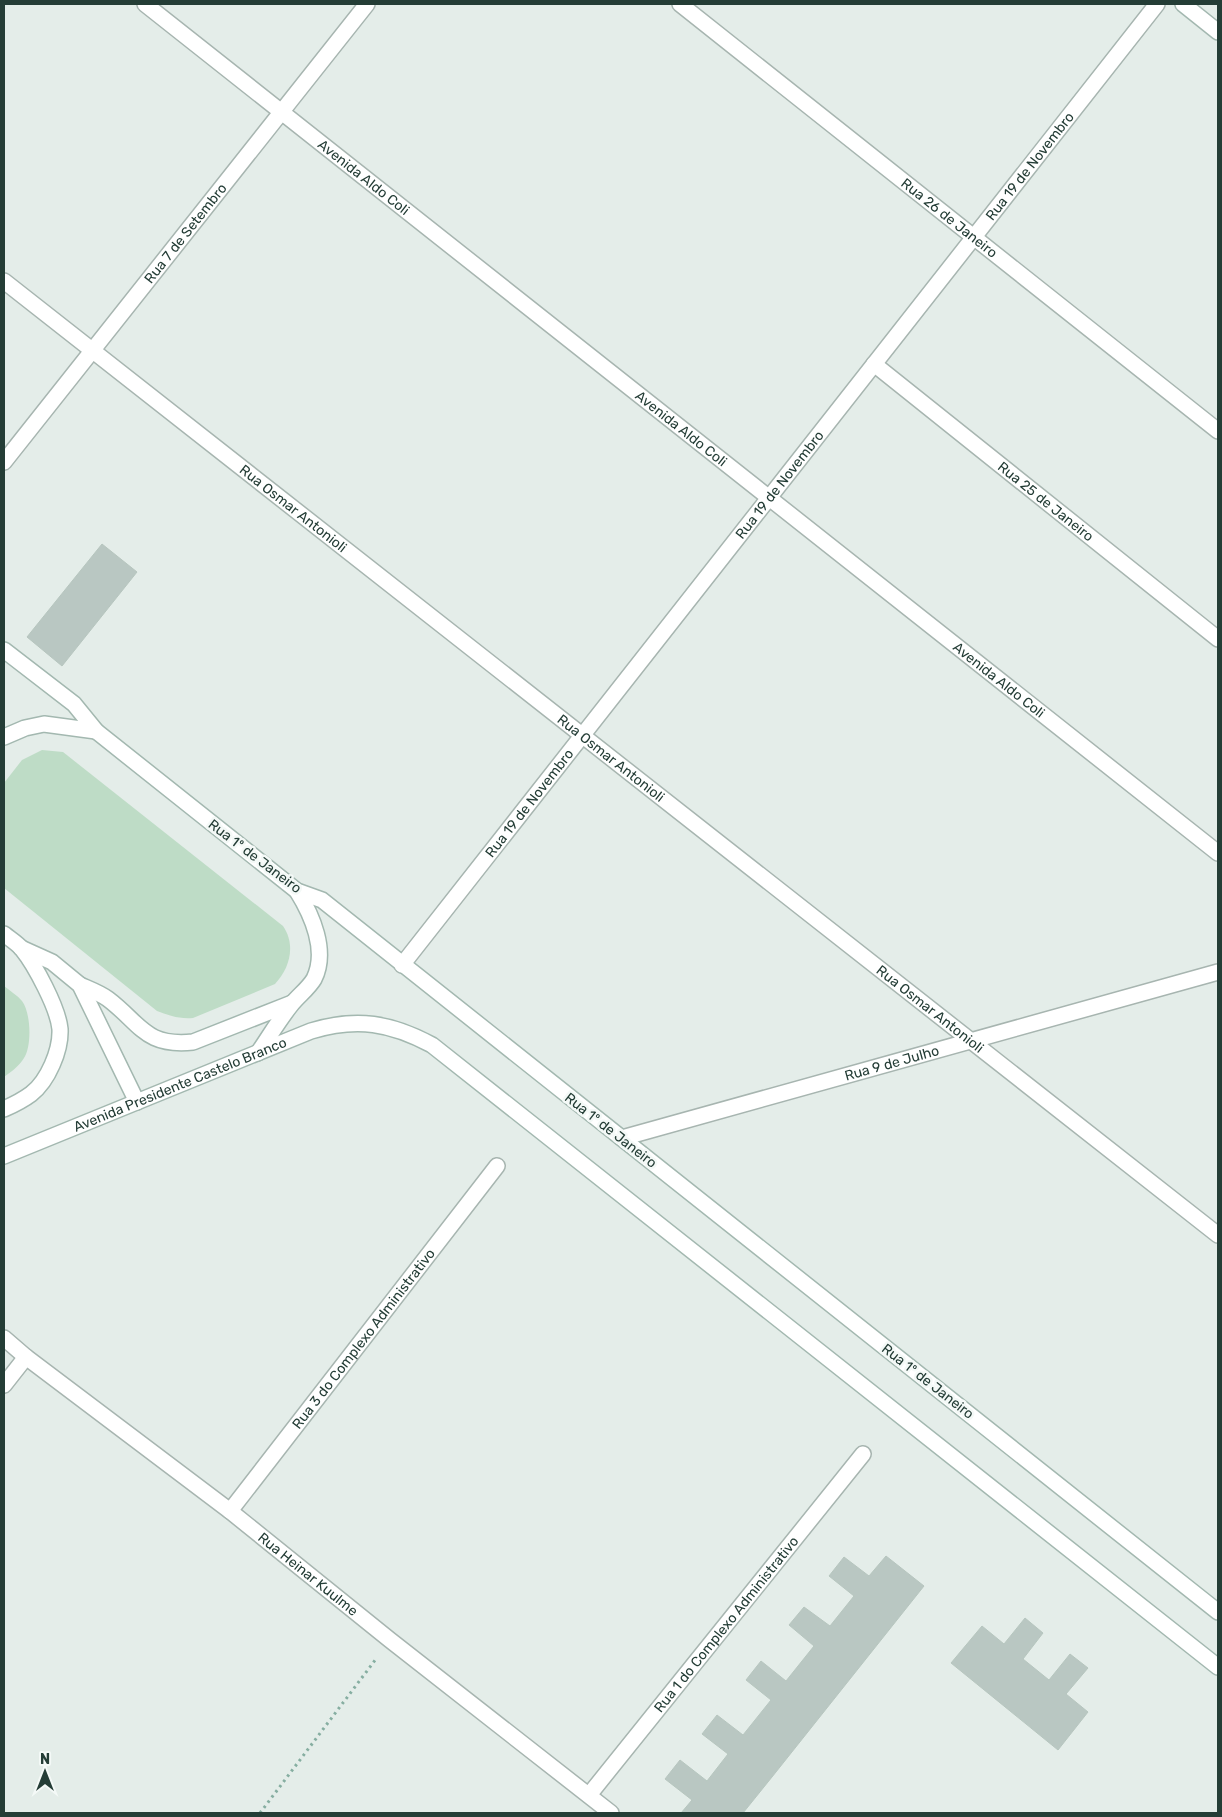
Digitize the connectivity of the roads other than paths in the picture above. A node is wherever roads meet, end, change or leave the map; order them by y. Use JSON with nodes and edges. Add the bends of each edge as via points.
{"nodes":[{"id":1,"x":145,"y":4,"type":"edge"},
{"id":2,"x":367,"y":4,"type":"edge"},
{"id":3,"x":680,"y":4,"type":"edge"},
{"id":4,"x":1157,"y":4,"type":"edge"},
{"id":5,"x":1183,"y":4,"type":"edge"},
{"id":6,"x":1218,"y":32,"type":"edge"},
{"id":7,"x":282,"y":112,"type":"junction"},
{"id":8,"x":974,"y":237,"type":"junction"},
{"id":9,"x":4,"y":281,"type":"edge"},
{"id":10,"x":92,"y":351,"type":"junction"},
{"id":11,"x":874,"y":364,"type":"junction"},
{"id":12,"x":1218,"y":431,"type":"edge"},
{"id":13,"x":4,"y":462,"type":"edge"},
{"id":14,"x":769,"y":497,"type":"junction"},
{"id":15,"x":1218,"y":638,"type":"edge"},
{"id":16,"x":4,"y":650,"type":"edge"},
{"id":17,"x":96,"y":732,"type":"junction"},
{"id":18,"x":582,"y":736,"type":"junction"},
{"id":19,"x":4,"y":737,"type":"edge"},
{"id":20,"x":1218,"y":853,"type":"edge"},
{"id":21,"x":298,"y":891,"type":"junction"},
{"id":22,"x":4,"y":934,"type":"edge"},
{"id":23,"x":22,"y":948,"type":"junction"},
{"id":24,"x":402,"y":965,"type":"junction"},
{"id":25,"x":1218,"y":972,"type":"edge"},
{"id":26,"x":80,"y":985,"type":"junction"},
{"id":27,"x":292,"y":1003,"type":"junction"},
{"id":28,"x":972,"y":1040,"type":"junction"},
{"id":29,"x":258,"y":1053,"type":"junction"},
{"id":30,"x":137,"y":1102,"type":"junction"},
{"id":31,"x":4,"y":1109,"type":"edge"},
{"id":32,"x":622,"y":1138,"type":"junction"},
{"id":33,"x":4,"y":1156,"type":"edge"},
{"id":34,"x":496,"y":1166,"type":"dead end"},
{"id":35,"x":1218,"y":1235,"type":"edge"},
{"id":36,"x":4,"y":1338,"type":"edge"},
{"id":37,"x":26,"y":1357,"type":"junction"},
{"id":38,"x":4,"y":1385,"type":"edge"},
{"id":39,"x":863,"y":1454,"type":"dead end"},
{"id":40,"x":230,"y":1512,"type":"junction"},
{"id":41,"x":1218,"y":1612,"type":"edge"},
{"id":42,"x":1218,"y":1667,"type":"edge"},
{"id":43,"x":589,"y":1795,"type":"junction"},
{"id":44,"x":611,"y":1813,"type":"edge"}],
"edges":[{"from":1,"to":7,"type":"street","name":"Avenida Aldo Coli"},
{"from":2,"to":7,"type":"street","name":"Rua 7 de Setembro"},
{"from":3,"to":8,"type":"street","name":"Rua 26 de Janeiro"},
{"from":4,"to":8,"type":"street","name":"Rua 19 de Novembro"},
{"from":5,"to":6,"type":"street"},
{"from":7,"to":10,"type":"street","name":"Rua 7 de Setembro"},
{"from":7,"to":14,"type":"street","name":"Avenida Aldo Coli"},
{"from":8,"to":11,"type":"street","name":"Rua 19 de Novembro"},
{"from":8,"to":12,"type":"street","name":"Rua 26 de Janeiro"},
{"from":9,"to":10,"type":"street","name":"Rua Osmar Antonioli"},
{"from":10,"to":13,"type":"street","name":"Rua 7 de Setembro"},
{"from":10,"to":18,"type":"street","name":"Rua Osmar Antonioli"},
{"from":11,"to":14,"type":"street","name":"Rua 19 de Novembro"},
{"from":11,"to":15,"type":"street","name":"Rua 25 de Janeiro"},
{"from":14,"to":18,"type":"street","name":"Rua 19 de Novembro"},
{"from":14,"to":20,"type":"street","name":"Avenida Aldo Coli"},
{"from":16,"to":17,"type":"street","name":"Rua 1º de Janeiro","via":[[74,704]]},
{"from":17,"to":19,"type":"street","via":[[44,724]]},
{"from":17,"to":21,"type":"street","name":"Rua 1º de Janeiro"},
{"from":18,"to":24,"type":"street","name":"Rua 19 de Novembro"},
{"from":18,"to":28,"type":"street","name":"Rua Osmar Antonioli"},
{"from":21,"to":24,"type":"street","name":"Rua 1º de Janeiro","via":[[322,900]]},
{"from":21,"to":27,"type":"street","via":[[315,928],[318,956],[314,978]]},
{"from":22,"to":23,"type":"street"},
{"from":23,"to":26,"type":"street","via":[[52,962]]},
{"from":23,"to":31,"type":"street","via":[[46,987],[54,1007],[60,1028],[58,1048],[46,1077],[32,1094]]},
{"from":24,"to":32,"type":"street","name":"Rua 1º de Janeiro"},
{"from":25,"to":28,"type":"street","name":"Rua 9 de Julho"},
{"from":26,"to":27,"type":"street","via":[[107,999],[151,1036],[178,1043],[193,1042]]},
{"from":26,"to":30,"type":"street"},
{"from":27,"to":29,"type":"street"},
{"from":28,"to":32,"type":"street","name":"Rua 9 de Julho"},
{"from":28,"to":35,"type":"street","name":"Rua Osmar Antonioli"},
{"from":29,"to":30,"type":"street","name":"Avenida Presidente Castelo Branco"},
{"from":29,"to":42,"type":"street","name":"Avenida Presidente Castelo Branco","via":[[320,1029],[359,1022],[391,1027],[432,1045]]},
{"from":30,"to":33,"type":"street","name":"Avenida Presidente Castelo Branco"},
{"from":32,"to":41,"type":"street","name":"Rua 1º de Janeiro"},
{"from":34,"to":40,"type":"street","name":"Rua 3 do Complexo Administrativo"},
{"from":36,"to":37,"type":"street","name":"Rua Heinar Kuulme"},
{"from":37,"to":38,"type":"street"},
{"from":37,"to":40,"type":"street","name":"Rua Heinar Kuulme"},
{"from":39,"to":43,"type":"street","name":"Rua 1 do Complexo Administrativo"},
{"from":40,"to":43,"type":"street","name":"Rua Heinar Kuulme"},
{"from":43,"to":44,"type":"street","name":"Rua Heinar Kuulme"}]}
